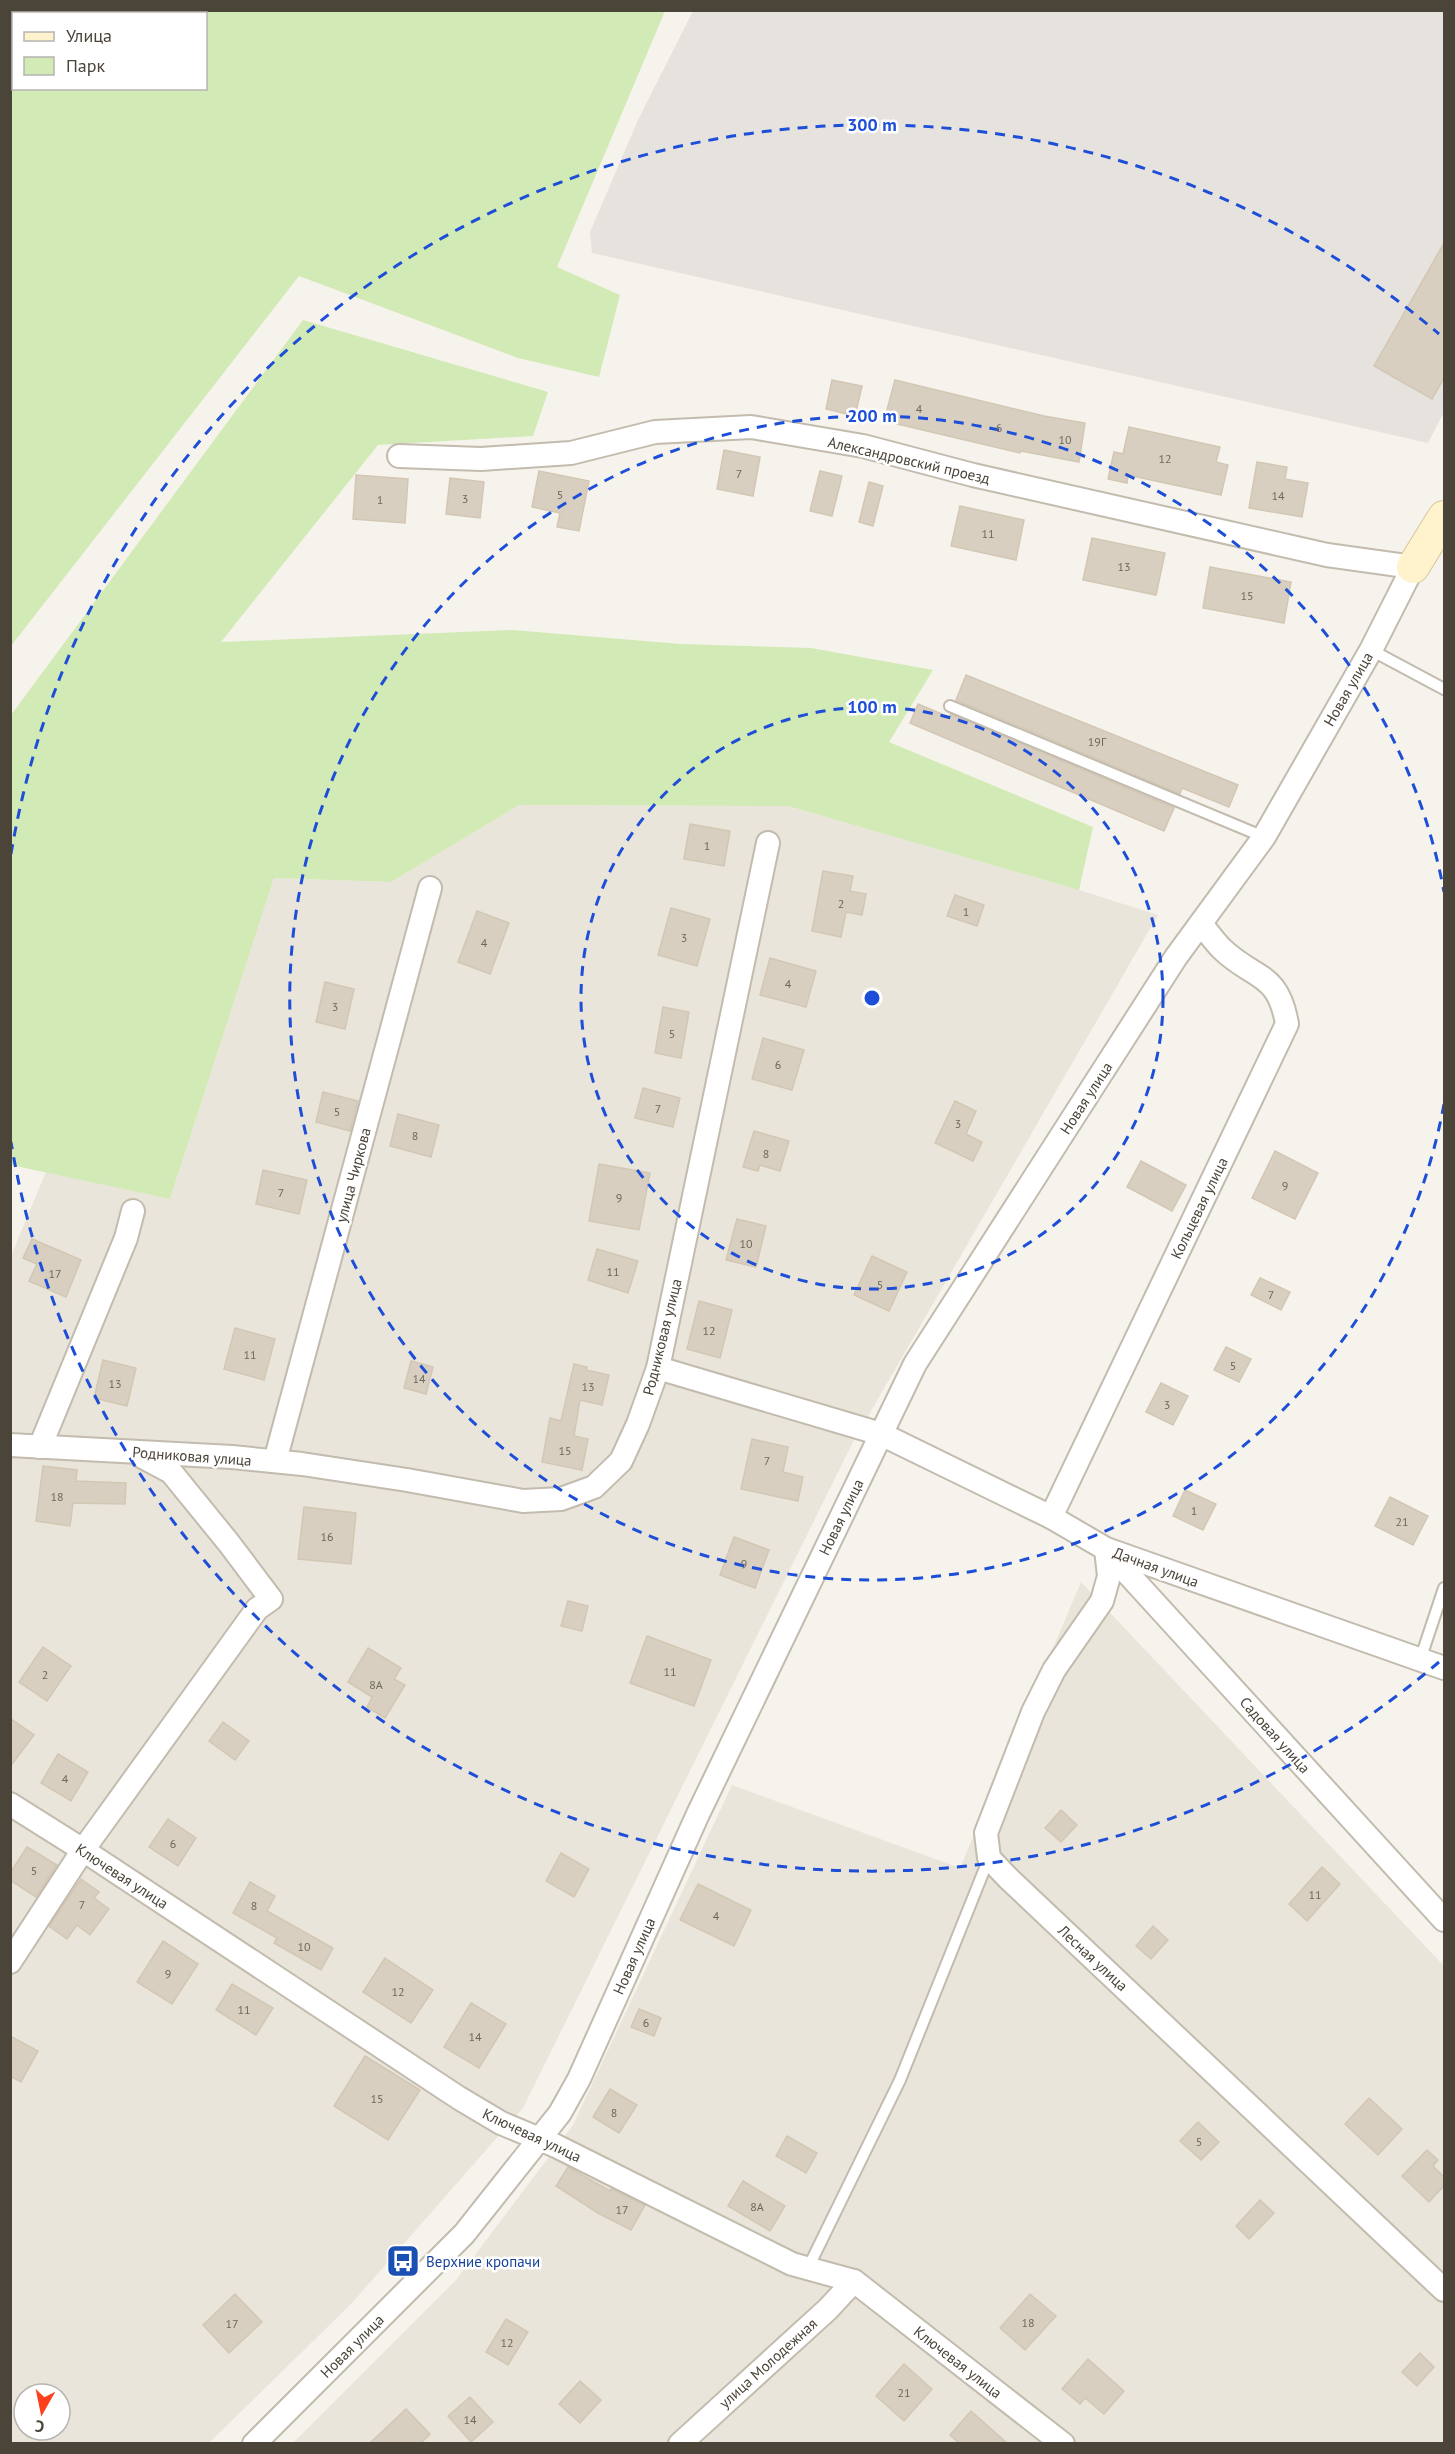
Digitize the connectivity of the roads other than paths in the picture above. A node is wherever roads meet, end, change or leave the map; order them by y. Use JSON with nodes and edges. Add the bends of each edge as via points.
{"nodes":[{"id":1,"x":399,"y":456,"type":"dead end"},
{"id":2,"x":1444,"y":517,"type":"edge"},
{"id":3,"x":1413,"y":567,"type":"junction"},
{"id":4,"x":1371,"y":650,"type":"junction"},
{"id":5,"x":1444,"y":689,"type":"edge"},
{"id":6,"x":950,"y":706,"type":"dead end"},
{"id":7,"x":1264,"y":837,"type":"junction"},
{"id":8,"x":768,"y":843,"type":"dead end"},
{"id":9,"x":430,"y":888,"type":"dead end"},
{"id":10,"x":1201,"y":924,"type":"junction"},
{"id":11,"x":133,"y":1211,"type":"dead end"},
{"id":12,"x":658,"y":1368,"type":"junction"},
{"id":13,"x":881,"y":1434,"type":"junction"},
{"id":14,"x":10,"y":1445,"type":"edge"},
{"id":15,"x":39,"y":1447,"type":"junction"},
{"id":16,"x":134,"y":1452,"type":"junction"},
{"id":17,"x":275,"y":1461,"type":"junction"},
{"id":18,"x":1051,"y":1517,"type":"junction"},
{"id":19,"x":1106,"y":1549,"type":"junction"},
{"id":20,"x":1444,"y":1588,"type":"edge"},
{"id":21,"x":1420,"y":1660,"type":"junction"},
{"id":22,"x":1444,"y":1668,"type":"edge"},
{"id":23,"x":10,"y":1804,"type":"edge"},
{"id":24,"x":83,"y":1850,"type":"junction"},
{"id":25,"x":989,"y":1858,"type":"junction"},
{"id":26,"x":1444,"y":1920,"type":"edge"},
{"id":27,"x":10,"y":1962,"type":"edge"},
{"id":28,"x":539,"y":2139,"type":"junction"},
{"id":29,"x":808,"y":2268,"type":"junction"},
{"id":30,"x":854,"y":2281,"type":"junction"},
{"id":31,"x":1444,"y":2290,"type":"edge"},
{"id":32,"x":254,"y":2444,"type":"edge"},
{"id":33,"x":680,"y":2444,"type":"edge"},
{"id":34,"x":1063,"y":2444,"type":"edge"}],
"edges":[{"from":1,"to":3,"type":"street","name":"Александровский проезд","via":[[480,459],[571,453],[655,432],[751,427],[863,446],[973,475],[1327,555]]},
{"from":2,"to":3,"type":"street"},
{"from":3,"to":4,"type":"street","name":"Новая улица"},
{"from":4,"to":5,"type":"lane"},
{"from":4,"to":7,"type":"street","name":"Новая улица"},
{"from":6,"to":7,"type":"lane"},
{"from":7,"to":10,"type":"street","name":"Новая улица"},
{"from":8,"to":12,"type":"street","name":"Родниковая улица"},
{"from":9,"to":17,"type":"street","name":"улица Чиркова"},
{"from":10,"to":13,"type":"street","name":"Новая улица","via":[[915,1364]]},
{"from":10,"to":18,"type":"street","name":"Кольцевая улица","via":[[1223,950],[1269,982],[1284,1003],[1287,1024]]},
{"from":11,"to":15,"type":"street","via":[[126,1238]]},
{"from":12,"to":13,"type":"street","name":"Дачная улица"},
{"from":12,"to":17,"type":"street","name":"Родниковая улица","via":[[621,1461],[594,1487],[561,1499],[523,1500]]},
{"from":13,"to":18,"type":"street","name":"Дачная улица"},
{"from":13,"to":28,"type":"street","name":"Новая улица","via":[[698,1814],[579,2079],[560,2113]]},
{"from":14,"to":15,"type":"street","name":"Родниковая улица"},
{"from":15,"to":16,"type":"street","name":"Родниковая улица"},
{"from":16,"to":17,"type":"street","name":"Родниковая улица"},
{"from":16,"to":24,"type":"street","via":[[171,1472],[271,1599],[257,1609]]},
{"from":18,"to":19,"type":"street","name":"Дачная улица"},
{"from":19,"to":21,"type":"street","name":"Дачная улица"},
{"from":19,"to":25,"type":"street","via":[[1109,1576],[1102,1601],[1054,1670],[1033,1712],[986,1833]]},
{"from":19,"to":26,"type":"street","name":"Садовая улица"},
{"from":20,"to":21,"type":"lane"},
{"from":21,"to":22,"type":"street","name":"Дачная улица"},
{"from":23,"to":24,"type":"street","name":"Ключевая улица"},
{"from":24,"to":27,"type":"street"},
{"from":24,"to":28,"type":"street","name":"Ключевая улица","via":[[459,2098],[501,2123]]},
{"from":25,"to":29,"type":"lane","via":[[900,2080]]},
{"from":25,"to":31,"type":"street","name":"Лесная улица"},
{"from":28,"to":29,"type":"street","name":"Ключевая улица","via":[[792,2264]]},
{"from":28,"to":32,"type":"street","name":"Новая улица","via":[[464,2234]]},
{"from":29,"to":30,"type":"street","name":"Ключевая улица"},
{"from":30,"to":33,"type":"street","name":"улица Молодежная"},
{"from":30,"to":34,"type":"street","name":"Ключевая улица"}]}
